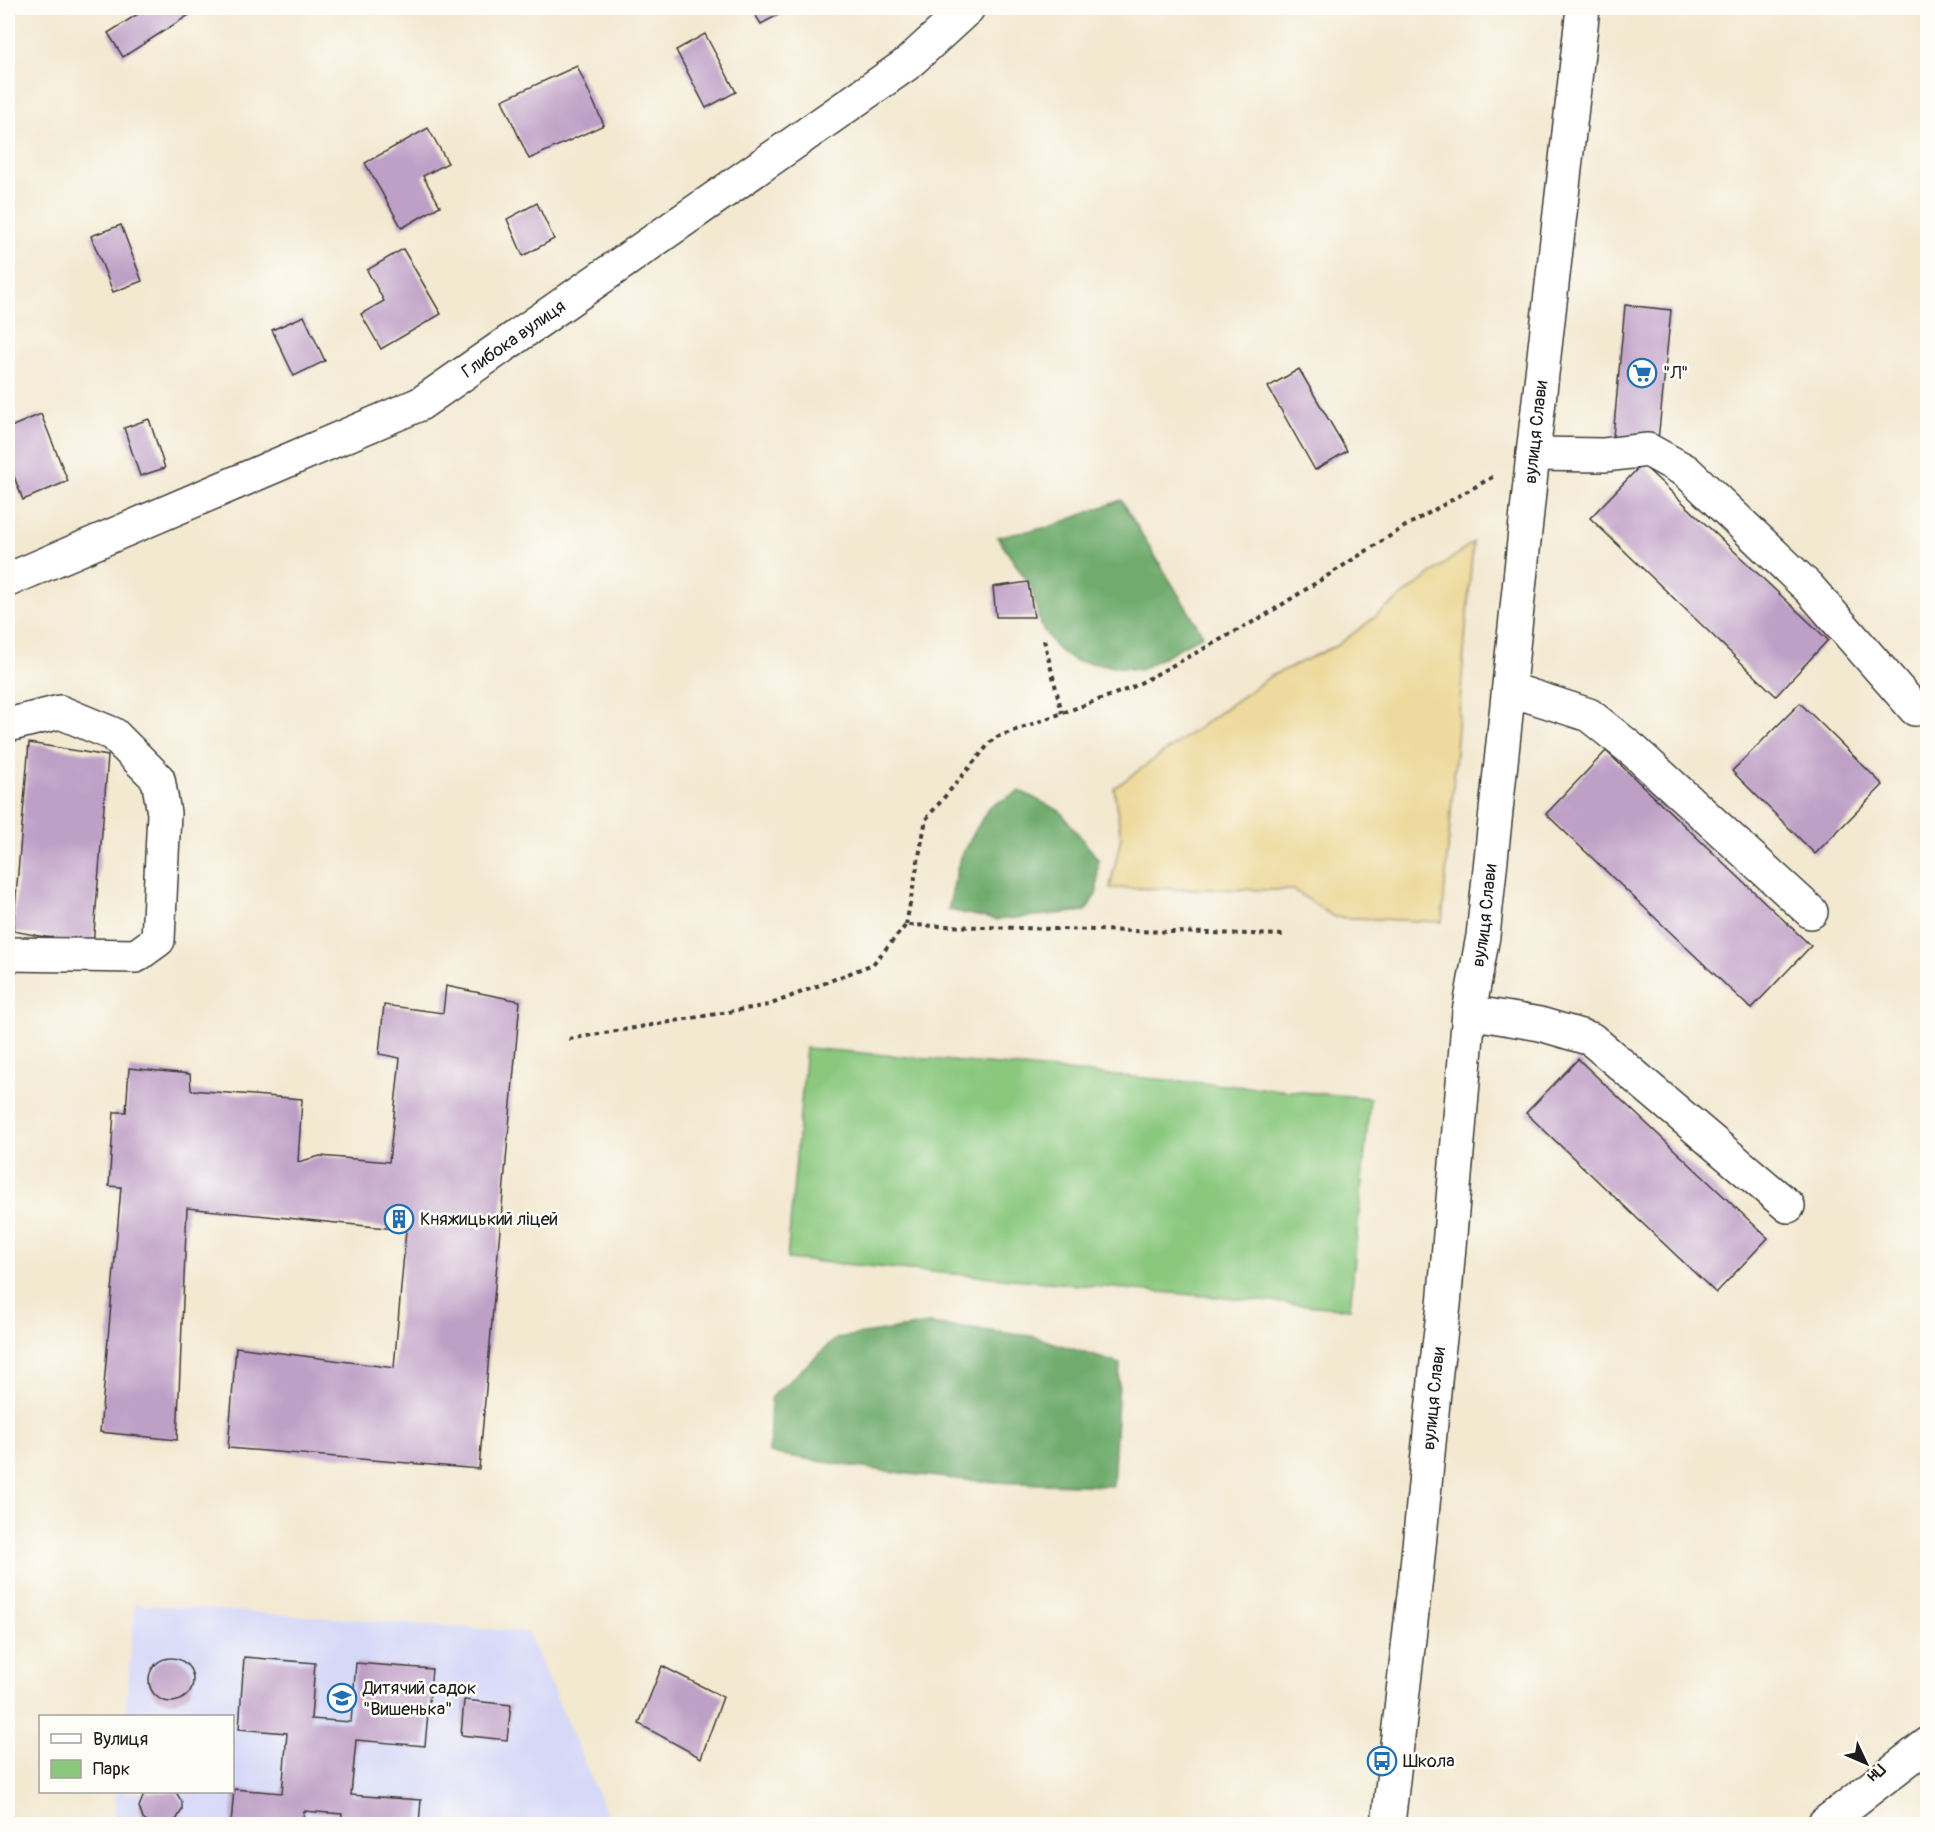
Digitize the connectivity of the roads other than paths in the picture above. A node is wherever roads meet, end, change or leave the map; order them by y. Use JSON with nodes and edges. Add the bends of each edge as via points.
{"nodes":[{"id":1,"x":968,"y":8,"type":"edge"},
{"id":2,"x":1583,"y":8,"type":"edge"},
{"id":3,"x":1533,"y":454,"type":"junction"},
{"id":4,"x":8,"y":579,"type":"edge"},
{"id":5,"x":1509,"y":689,"type":"junction"},
{"id":6,"x":1915,"y":709,"type":"dead end"},
{"id":7,"x":8,"y":725,"type":"edge"},
{"id":8,"x":1811,"y":912,"type":"dead end"},
{"id":9,"x":8,"y":954,"type":"edge"},
{"id":10,"x":1470,"y":1012,"type":"junction"},
{"id":11,"x":1788,"y":1206,"type":"dead end"},
{"id":12,"x":1928,"y":1744,"type":"edge"},
{"id":13,"x":1388,"y":1824,"type":"edge"},
{"id":14,"x":1824,"y":1824,"type":"edge"}],
"edges":[{"from":1,"to":4,"type":"street","name":"Глибока вулиця","via":[[907,64],[420,404]]},
{"from":2,"to":3,"type":"street","name":"вулиця Слави"},
{"from":3,"to":5,"type":"street","name":"вулиця Слави"},
{"from":3,"to":6,"type":"street","via":[[1604,455],[1648,450],[1686,471],[1809,588]]},
{"from":5,"to":8,"type":"street","via":[[1589,715]]},
{"from":5,"to":10,"type":"street","name":"вулиця Слави","via":[[1483,936]]},
{"from":7,"to":9,"type":"street","via":[[60,712],[113,734],[158,779],[164,813],[158,940],[136,956]]},
{"from":10,"to":11,"type":"street","via":[[1540,1024],[1591,1039]]},
{"from":10,"to":13,"type":"street","name":"вулиця Слави","via":[[1444,1305]]},
{"from":12,"to":14,"type":"street"}]}
